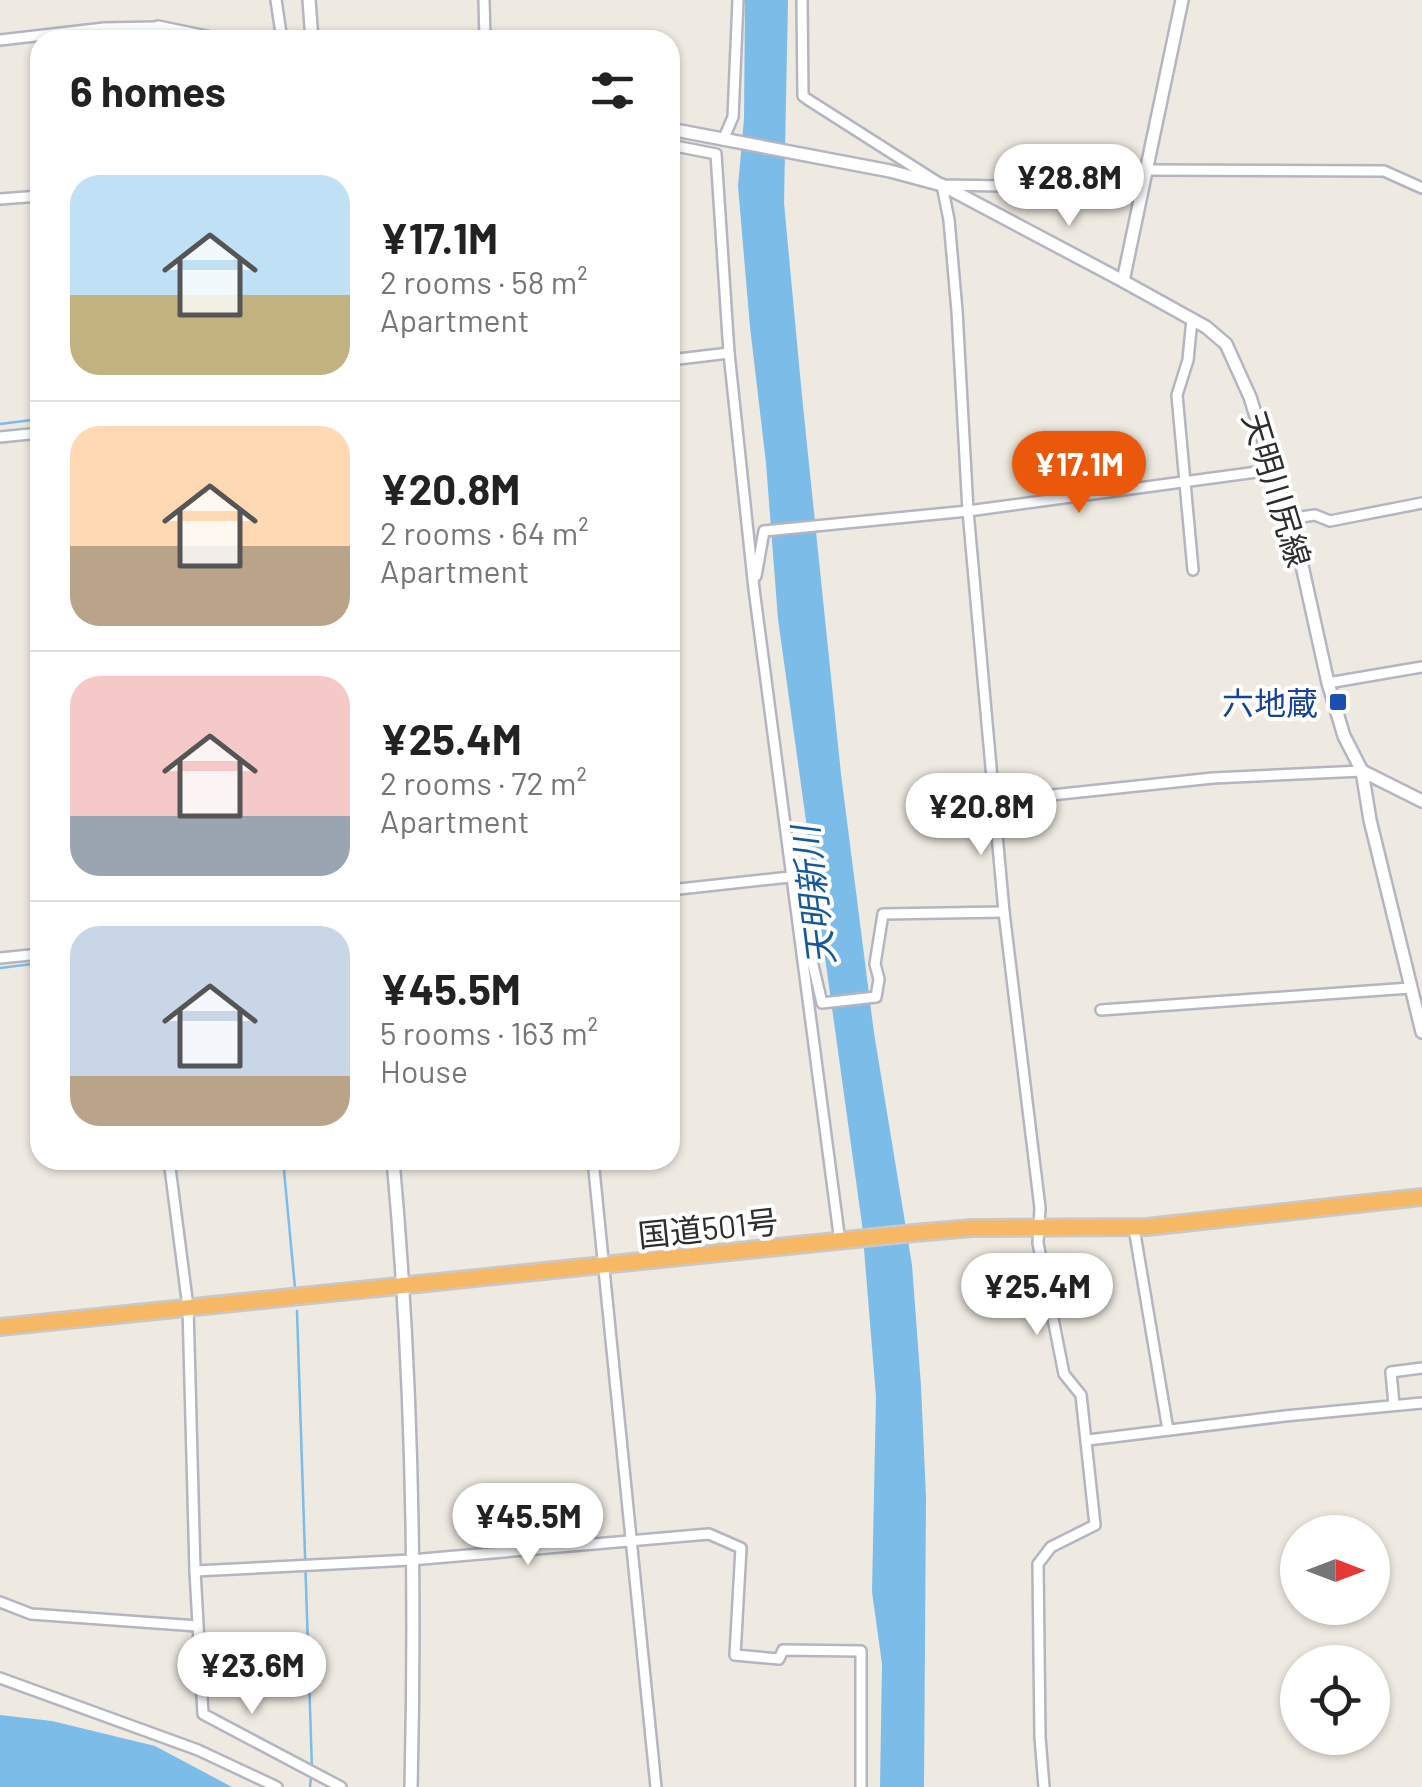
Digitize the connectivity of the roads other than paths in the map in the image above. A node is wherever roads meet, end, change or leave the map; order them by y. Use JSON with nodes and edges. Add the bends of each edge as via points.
{"nodes":[{"id":1,"x":276,"y":0,"type":"edge"},
{"id":2,"x":309,"y":0,"type":"edge"},
{"id":3,"x":484,"y":0,"type":"edge"},
{"id":4,"x":738,"y":0,"type":"edge"},
{"id":5,"x":802,"y":0,"type":"edge"},
{"id":6,"x":1182,"y":0,"type":"edge"},
{"id":7,"x":158,"y":27,"type":"joint"},
{"id":8,"x":87,"y":30,"type":"edge"},
{"id":9,"x":173,"y":30,"type":"edge"},
{"id":10,"x":280,"y":30,"type":"edge"},
{"id":11,"x":311,"y":30,"type":"edge"},
{"id":12,"x":486,"y":30,"type":"edge"},
{"id":13,"x":30,"y":37,"type":"edge"},
{"id":14,"x":0,"y":40,"type":"edge"},
{"id":15,"x":680,"y":132,"type":"edge"},
{"id":16,"x":727,"y":142,"type":"junction"},
{"id":17,"x":680,"y":147,"type":"edge"},
{"id":18,"x":1148,"y":170,"type":"junction"},
{"id":19,"x":942,"y":185,"type":"junction"},
{"id":20,"x":1052,"y":186,"type":"dead end"},
{"id":21,"x":1422,"y":188,"type":"edge"},
{"id":22,"x":30,"y":197,"type":"edge"},
{"id":23,"x":0,"y":199,"type":"edge"},
{"id":24,"x":1123,"y":281,"type":"junction"},
{"id":25,"x":1192,"y":319,"type":"junction"},
{"id":26,"x":729,"y":354,"type":"junction"},
{"id":27,"x":680,"y":359,"type":"edge"},
{"id":28,"x":30,"y":434,"type":"edge"},
{"id":29,"x":0,"y":437,"type":"edge"},
{"id":30,"x":1272,"y":470,"type":"junction"},
{"id":31,"x":1185,"y":483,"type":"junction"},
{"id":32,"x":1422,"y":503,"type":"edge"},
{"id":33,"x":968,"y":510,"type":"junction"},
{"id":34,"x":1287,"y":519,"type":"junction"},
{"id":35,"x":1193,"y":570,"type":"dead end"},
{"id":36,"x":754,"y":589,"type":"junction"},
{"id":37,"x":1422,"y":667,"type":"edge"},
{"id":38,"x":1328,"y":683,"type":"junction"},
{"id":39,"x":1362,"y":771,"type":"junction"},
{"id":40,"x":1422,"y":800,"type":"edge"},
{"id":41,"x":995,"y":801,"type":"junction"},
{"id":42,"x":790,"y":878,"type":"junction"},
{"id":43,"x":680,"y":889,"type":"edge"},
{"id":44,"x":1004,"y":912,"type":"junction"},
{"id":45,"x":30,"y":955,"type":"edge"},
{"id":46,"x":803,"y":956,"type":"junction"},
{"id":47,"x":0,"y":958,"type":"edge"},
{"id":48,"x":1410,"y":988,"type":"junction"},
{"id":49,"x":1101,"y":1010,"type":"dead end"},
{"id":50,"x":1422,"y":1032,"type":"edge"},
{"id":51,"x":170,"y":1170,"type":"edge"},
{"id":52,"x":394,"y":1170,"type":"edge"},
{"id":53,"x":594,"y":1170,"type":"edge"},
{"id":54,"x":1422,"y":1198,"type":"edge"},
{"id":55,"x":1039,"y":1228,"type":"junction"},
{"id":56,"x":1134,"y":1228,"type":"junction"},
{"id":57,"x":844,"y":1242,"type":"junction"},
{"id":58,"x":604,"y":1266,"type":"junction"},
{"id":59,"x":404,"y":1285,"type":"junction"},
{"id":60,"x":188,"y":1307,"type":"junction"},
{"id":61,"x":0,"y":1327,"type":"edge"},
{"id":62,"x":1422,"y":1368,"type":"edge"},
{"id":63,"x":1422,"y":1403,"type":"edge"},
{"id":64,"x":1394,"y":1405,"type":"junction"},
{"id":65,"x":1168,"y":1430,"type":"junction"},
{"id":66,"x":1088,"y":1440,"type":"junction"},
{"id":67,"x":633,"y":1540,"type":"junction"},
{"id":68,"x":411,"y":1560,"type":"junction"},
{"id":69,"x":194,"y":1571,"type":"junction"},
{"id":70,"x":0,"y":1602,"type":"edge"},
{"id":71,"x":197,"y":1626,"type":"junction"},
{"id":72,"x":0,"y":1678,"type":"edge"},
{"id":73,"x":277,"y":1787,"type":"edge"},
{"id":74,"x":341,"y":1787,"type":"edge"},
{"id":75,"x":411,"y":1787,"type":"edge"},
{"id":76,"x":656,"y":1787,"type":"edge"},
{"id":77,"x":860,"y":1787,"type":"edge"},
{"id":78,"x":1044,"y":1787,"type":"edge"}],
"edges":[{"from":1,"to":10,"type":"street"},
{"from":2,"to":11,"type":"street"},
{"from":3,"to":12,"type":"street"},
{"from":4,"to":16,"type":"street","via":[[734,118]]},
{"from":5,"to":19,"type":"street","via":[[804,96]]},
{"from":6,"to":18,"type":"street"},
{"from":7,"to":8,"type":"street"},
{"from":7,"to":9,"type":"street"},
{"from":13,"to":14,"type":"street"},
{"from":15,"to":16,"type":"street","name":"天明川尻線"},
{"from":16,"to":19,"type":"street","name":"天明川尻線"},
{"from":17,"to":26,"type":"street","via":[[716,154]]},
{"from":18,"to":21,"type":"street","via":[[1384,172]]},
{"from":18,"to":24,"type":"street"},
{"from":19,"to":20,"type":"street"},
{"from":19,"to":24,"type":"street","name":"天明川尻線"},
{"from":19,"to":33,"type":"street"},
{"from":22,"to":23,"type":"street"},
{"from":24,"to":25,"type":"street","name":"天明川尻線"},
{"from":25,"to":30,"type":"street","name":"天明川尻線","via":[[1226,344]]},
{"from":25,"to":31,"type":"street","via":[[1178,396]]},
{"from":26,"to":27,"type":"street"},
{"from":26,"to":36,"type":"street"},
{"from":28,"to":29,"type":"street"},
{"from":30,"to":31,"type":"street"},
{"from":30,"to":34,"type":"street","name":"天明川尻線"},
{"from":31,"to":33,"type":"street"},
{"from":31,"to":35,"type":"street"},
{"from":32,"to":34,"type":"street","via":[[1330,521],[1315,514]]},
{"from":33,"to":36,"type":"street","via":[[764,531]]},
{"from":33,"to":41,"type":"street"},
{"from":34,"to":38,"type":"street","name":"天明川尻線"},
{"from":36,"to":42,"type":"street"},
{"from":37,"to":38,"type":"street"},
{"from":38,"to":39,"type":"street","name":"天明川尻線"},
{"from":39,"to":40,"type":"street"},
{"from":39,"to":41,"type":"street","via":[[1213,778]]},
{"from":39,"to":48,"type":"street","name":"天明川尻線"},
{"from":41,"to":44,"type":"street"},
{"from":42,"to":43,"type":"street"},
{"from":42,"to":46,"type":"street"},
{"from":44,"to":46,"type":"street","via":[[883,914],[876,997],[822,1003],[813,964]]},
{"from":44,"to":55,"type":"street"},
{"from":45,"to":47,"type":"street"},
{"from":46,"to":57,"type":"street"},
{"from":48,"to":49,"type":"street"},
{"from":48,"to":50,"type":"street","name":"天明川尻線"},
{"from":51,"to":60,"type":"street"},
{"from":52,"to":59,"type":"street"},
{"from":53,"to":58,"type":"street"},
{"from":54,"to":56,"type":"highway","name":"国道501号"},
{"from":55,"to":56,"type":"highway","name":"国道501号"},
{"from":55,"to":57,"type":"highway","name":"国道501号"},
{"from":55,"to":66,"type":"street","via":[[1064,1374],[1081,1395]]},
{"from":56,"to":65,"type":"street"},
{"from":57,"to":58,"type":"highway","name":"国道501号"},
{"from":58,"to":59,"type":"highway","name":"国道501号"},
{"from":58,"to":67,"type":"street"},
{"from":59,"to":60,"type":"highway","name":"国道501号"},
{"from":59,"to":68,"type":"street"},
{"from":60,"to":61,"type":"highway","name":"国道501号"},
{"from":60,"to":69,"type":"street"},
{"from":62,"to":64,"type":"street","via":[[1391,1372]]},
{"from":63,"to":64,"type":"street"},
{"from":64,"to":65,"type":"street"},
{"from":65,"to":66,"type":"street"},
{"from":66,"to":78,"type":"street","via":[[1094,1525],[1051,1547],[1038,1564]]},
{"from":67,"to":68,"type":"street"},
{"from":67,"to":76,"type":"street"},
{"from":67,"to":77,"type":"street","via":[[709,1534],[741,1548],[735,1655],[779,1659],[783,1650],[861,1651]]},
{"from":68,"to":69,"type":"street"},
{"from":68,"to":75,"type":"street"},
{"from":69,"to":71,"type":"street"},
{"from":70,"to":71,"type":"street","via":[[31,1614]]},
{"from":71,"to":74,"type":"street","via":[[203,1714]]},
{"from":72,"to":73,"type":"street","via":[[198,1750]]}]}
